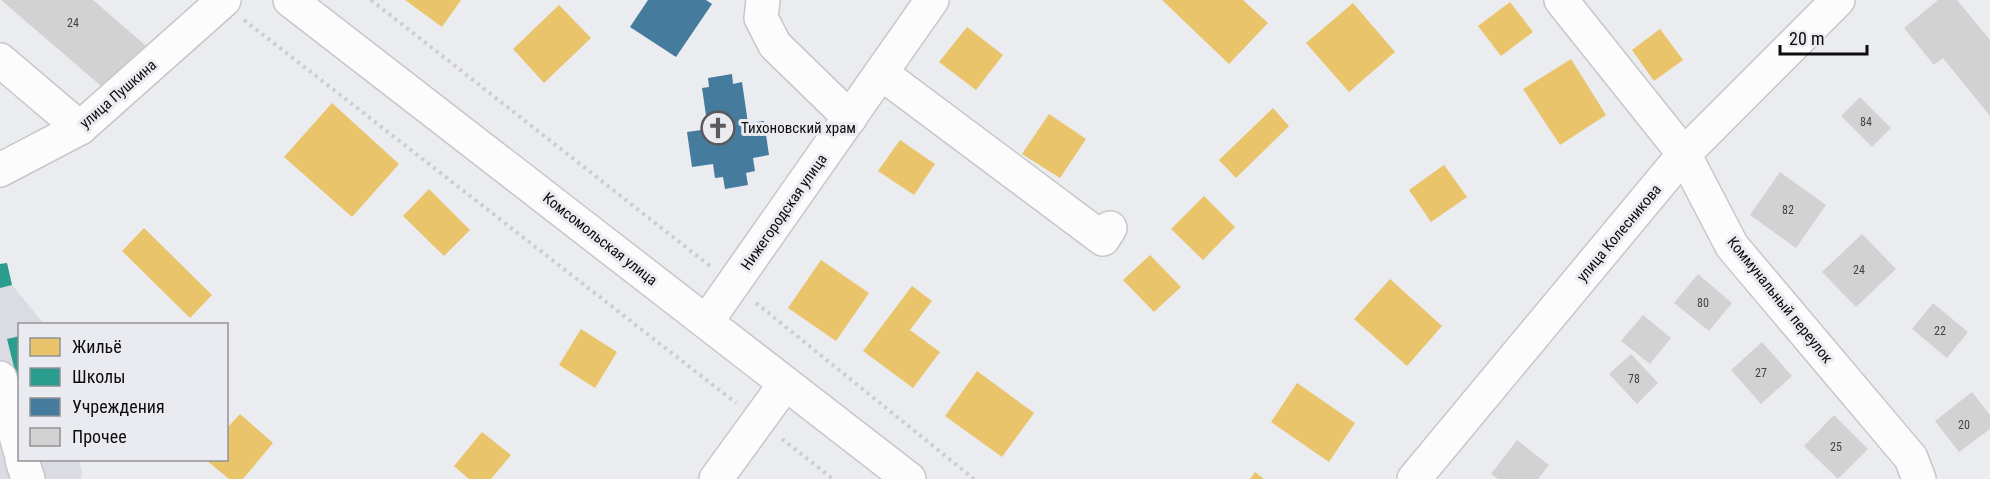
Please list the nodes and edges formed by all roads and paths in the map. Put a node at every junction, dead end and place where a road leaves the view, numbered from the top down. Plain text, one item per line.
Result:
1 (290, 0) edge
2 (371, 0) edge
3 (763, 0) edge
4 (932, 0) edge
5 (1561, 0) edge
6 (1838, 0) edge
7 (223, 1) edge
8 (0, 60) edge
9 (881, 73) junction
10 (850, 117) junction
11 (80, 128) junction
12 (1684, 154) junction
13 (0, 170) edge
14 (1110, 228) dead end
15 (733, 284) junction
16 (707, 321) junction
17 (0, 378) edge
18 (785, 384) junction
19 (758, 421) junction
20 (18, 443) edge
21 (22, 461) edge
22 (27, 479) edge
23 (716, 479) edge
24 (833, 479) edge
25 (909, 479) edge
26 (974, 479) edge
27 (1414, 479) edge
28 (1919, 479) edge

1 - 16 street, Комсомольская улица
2 - 15 path
3 - 10 street
4 - 9 street, Нижегородская улица
5 - 12 street, Коммунальный переулок
6 - 12 street, улица Колесникова
7 - 11 street, улица Пушкина
7 - 19 path
8 - 11 street
9 - 10 street, Нижегородская улица
9 - 14 street
10 - 15 street, Нижегородская улица
11 - 13 street, улица Пушкина
12 - 27 street, улица Колесникова
12 - 28 street, Коммунальный переулок
15 - 16 street, Нижегородская улица
15 - 26 path
16 - 18 street, Комсомольская улица
17 - 20 street
18 - 19 street
18 - 25 street, Комсомольская улица
19 - 23 street
19 - 24 path
21 - 22 street

